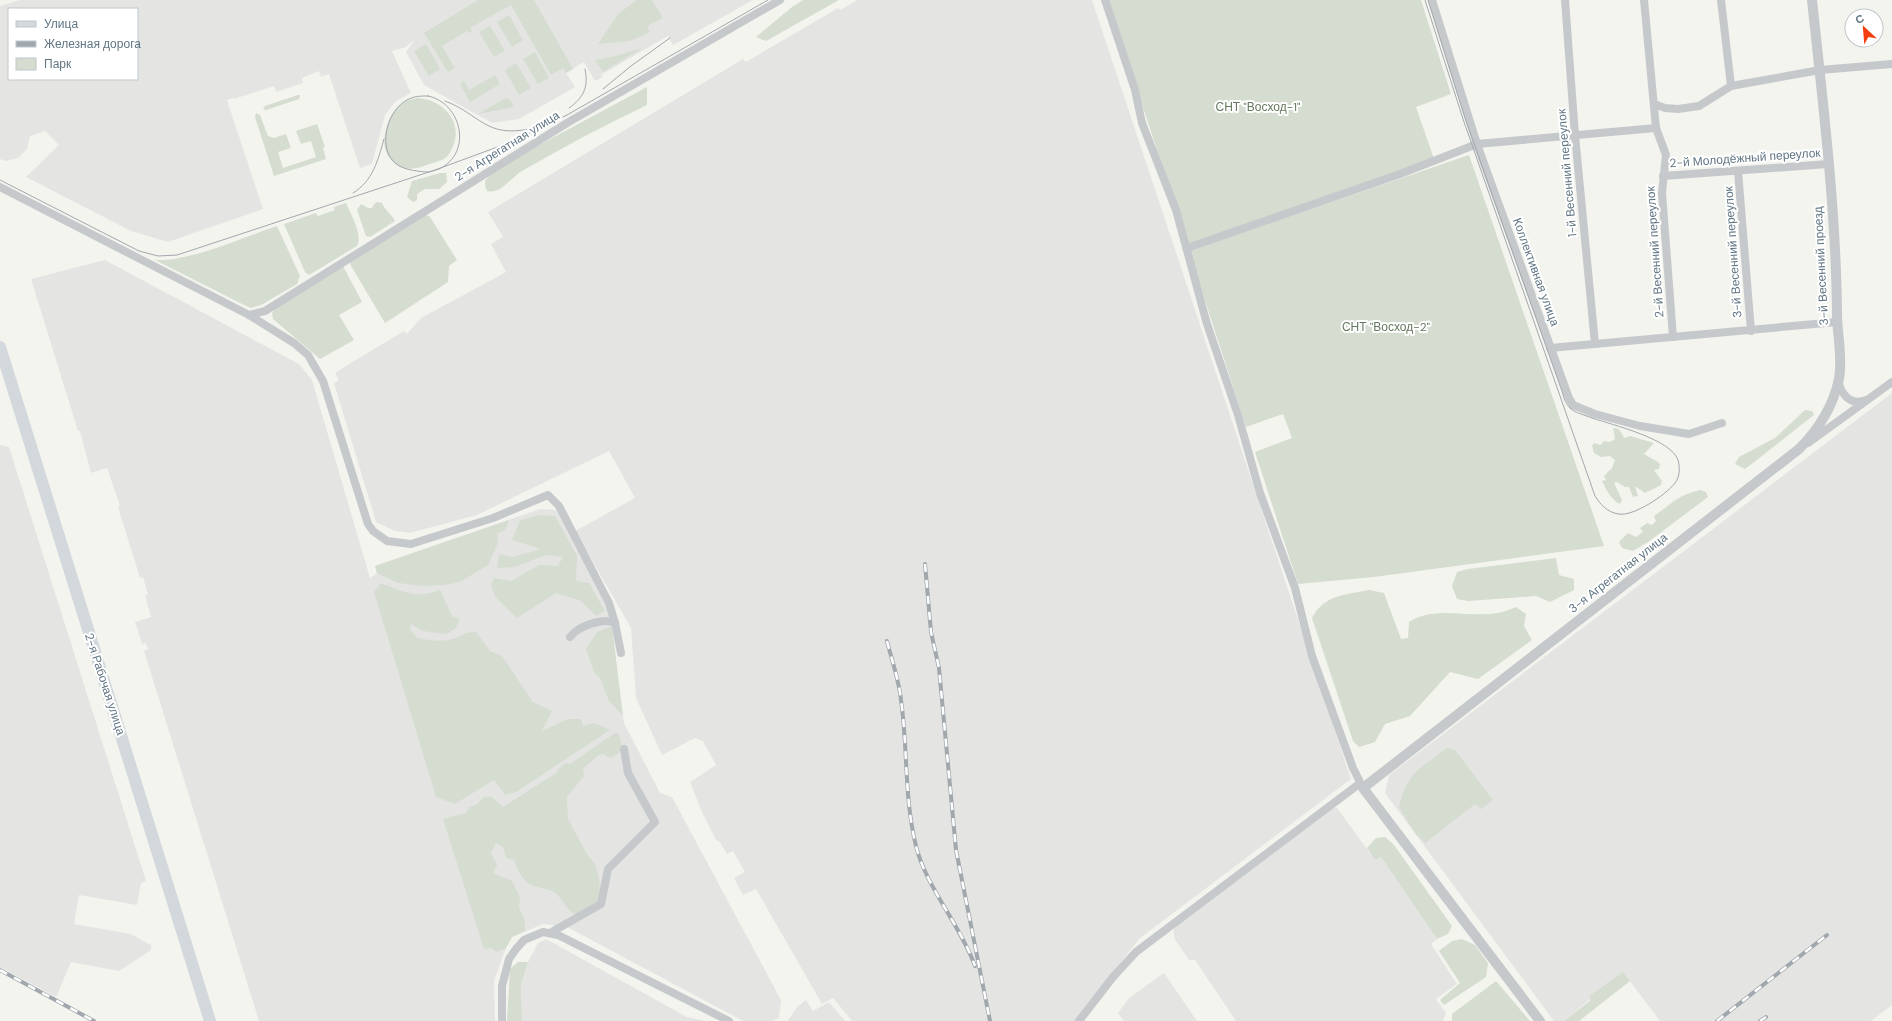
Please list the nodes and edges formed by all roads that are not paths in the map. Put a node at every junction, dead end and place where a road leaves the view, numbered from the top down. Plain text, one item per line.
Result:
1 (780, 0) edge
2 (1105, 0) edge
3 (1432, 0) edge
4 (1565, 0) edge
5 (1644, 0) edge
6 (1721, 0) edge
7 (1812, 0) edge
8 (1892, 64) edge
9 (1820, 70) junction
10 (1731, 86) junction
11 (1654, 104) junction
12 (1656, 128) junction
13 (1575, 135) junction
14 (1477, 144) junction
15 (1828, 164) junction
16 (1738, 171) junction
17 (1663, 176) junction
18 (0, 187) edge
19 (1187, 248) junction
20 (249, 315) junction
21 (1837, 322) junction
22 (1751, 331) junction
23 (1673, 337) junction
24 (1595, 344) junction
25 (0, 347) edge
26 (1550, 348) junction
27 (1838, 381) junction
28 (1892, 382) edge
29 (1870, 399) junction
30 (1722, 423) dead end
31 (1799, 449) junction
32 (615, 623) junction
33 (570, 637) dead end
34 (621, 653) dead end
35 (624, 749) dead end
36 (1361, 786) junction
37 (550, 933) junction
38 (210, 1021) edge
39 (502, 1021) edge
40 (729, 1021) edge
41 (1079, 1021) edge
42 (1540, 1021) edge

1 - 20 street, 2-я Агрегатная улица
2 - 19 street
3 - 14 street, Коллективная улица
4 - 13 street, 1-й Весенний переулок
5 - 11 street, 2-й Весенний переулок
6 - 10 street
7 - 9 street, 3-й Весенний проезд
8 - 9 street
9 - 10 street
9 - 15 street, 3-й Весенний проезд
10 - 11 street
11 - 12 street, 2-й Весенний переулок
12 - 13 street
12 - 17 street, 2-й Весенний переулок
13 - 14 street
13 - 24 street, 1-й Весенний переулок
14 - 19 street
14 - 26 street, Коллективная улица
15 - 16 street, 2-й Молодёжный переулок
15 - 21 street, 3-й Весенний проезд
16 - 17 street, 2-й Молодёжный переулок
16 - 22 street, 3-й Весенний переулок
17 - 23 street, 2-й Весенний переулок
18 - 20 street
19 - 36 street
20 - 32 street
21 - 22 street
21 - 27 street, 3-й Весенний проезд
22 - 23 street
23 - 24 street
24 - 26 street
25 - 38 main road, 2-я Рабочая улица
26 - 30 street, Коллективная улица
27 - 29 street
27 - 31 street, 3-й Весенний проезд
28 - 29 street, 3-я Агрегатная улица
29 - 31 street, 3-я Агрегатная улица
31 - 36 street, 3-я Агрегатная улица
32 - 33 street
32 - 34 street
35 - 37 street
36 - 41 street
36 - 42 street
37 - 39 street
37 - 40 street

